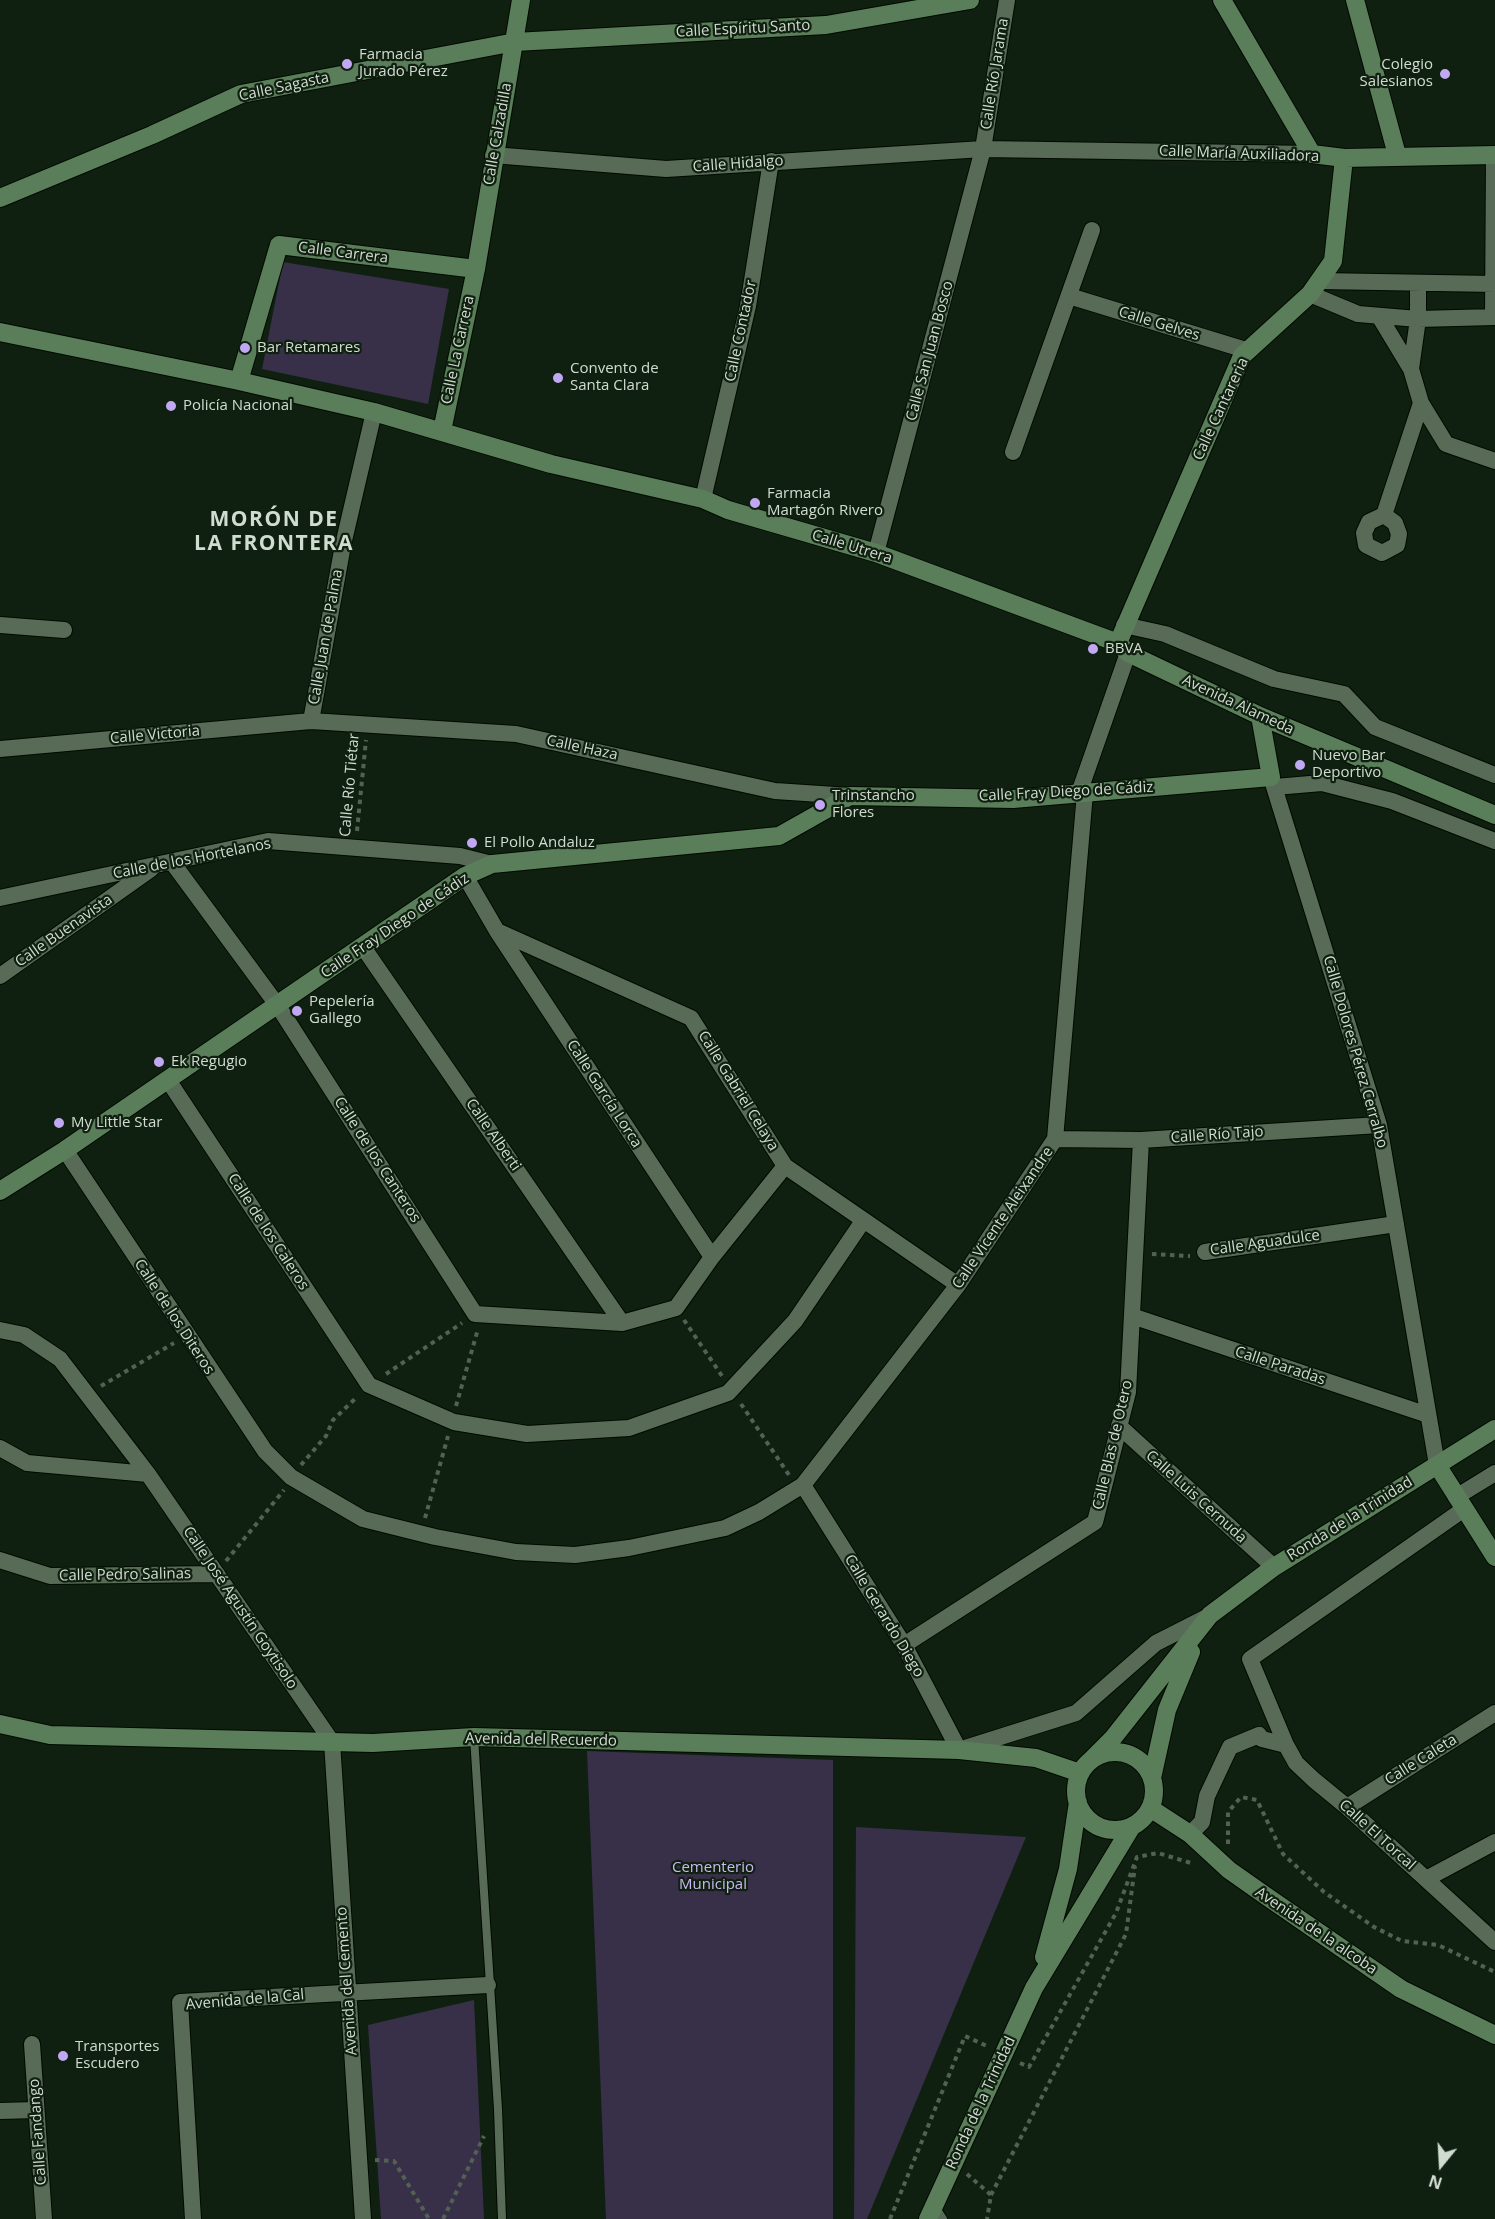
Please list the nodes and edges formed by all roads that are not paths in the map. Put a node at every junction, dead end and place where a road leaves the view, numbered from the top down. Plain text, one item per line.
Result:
1 (521, 0) edge
2 (970, 0) edge
3 (1007, 0) edge
4 (1222, 0) edge
5 (1355, 0) edge
6 (515, 42) junction
7 (983, 149) junction
8 (1312, 154) junction
9 (493, 155) junction
10 (1397, 155) junction
11 (1495, 155) edge
12 (1344, 158) junction
13 (771, 161) junction
14 (0, 198) edge
15 (1092, 230) dead end
16 (476, 269) junction
17 (1418, 284) junction
18 (1494, 284) edge
19 (1315, 287) junction
20 (1069, 296) junction
21 (1379, 316) junction
22 (1494, 317) edge
23 (1418, 319) junction
24 (0, 332) edge
25 (1249, 351) junction
26 (1411, 369) junction
27 (239, 381) junction
28 (1421, 403) junction
29 (374, 412) junction
30 (442, 431) junction
31 (1013, 452) dead end
32 (1495, 461) edge
33 (703, 499) junction
34 (1384, 515) dead end
35 (876, 553) junction
36 (0, 625) edge
37 (1124, 625) junction
38 (64, 630) dead end
39 (1123, 648) junction
40 (1260, 716) junction
41 (311, 721) junction
42 (0, 749) edge
43 (1495, 775) edge
44 (1273, 782) junction
45 (1082, 793) junction
46 (850, 796) junction
47 (1495, 815) edge
48 (1495, 841) edge
49 (165, 864) junction
50 (492, 864) junction
51 (465, 876) junction
52 (0, 898) edge
53 (497, 931) junction
54 (363, 947) junction
55 (0, 976) edge
56 (278, 1006) junction
57 (168, 1080) junction
58 (1379, 1125) junction
59 (1055, 1139) junction
60 (1141, 1140) junction
61 (65, 1150) junction
62 (785, 1166) junction
63 (0, 1191) edge
64 (863, 1221) junction
65 (1396, 1224) junction
66 (1205, 1252) road end
67 (712, 1257) junction
68 (958, 1285) junction
69 (1132, 1316) junction
70 (622, 1323) junction
71 (0, 1330) edge
72 (1428, 1416) junction
73 (1119, 1426) junction
74 (1495, 1429) edge
75 (0, 1448) edge
76 (1437, 1465) junction
77 (1495, 1473) edge
78 (148, 1474) junction
79 (292, 1478) joint
80 (802, 1485) junction
81 (1460, 1503) junction
82 (1495, 1557) edge
83 (0, 1560) edge
84 (1274, 1567) junction
85 (217, 1574) junction
86 (1210, 1615) junction
87 (904, 1646) junction
88 (1495, 1713) edge
89 (0, 1724) edge
90 (474, 1737) junction
91 (332, 1742) junction
92 (1286, 1745) junction
93 (959, 1750) junction
94 (1085, 1767) junction
95 (1152, 1778) junction
96 (1077, 1802) junction
97 (1347, 1807) junction
98 (1150, 1808) junction
99 (1131, 1829) junction
100 (1190, 1834) junction
101 (1495, 1842) edge
102 (1426, 1879) junction
103 (1495, 1942) edge
104 (488, 1984) junction
105 (1034, 1988) junction
106 (348, 1991) junction
107 (1495, 2035) edge
108 (32, 2044) dead end
109 (36, 2110) junction
110 (0, 2111) edge
111 (935, 2214) edge
112 (44, 2219) edge
113 (194, 2219) edge
114 (363, 2219) edge
115 (502, 2219) edge

1 - 6 street, Calle Calzadilla
2 - 6 street, Calle Espíritu Santo
3 - 7 street, Calle Río Jarama
4 - 8 street
5 - 10 street
6 - 9 street, Calle Calzadilla
6 - 14 street, Calle Sagasta
7 - 8 street, Calle María Auxiliadora
7 - 13 street, Calle Hidalgo
7 - 35 street, Calle San Juan Bosco
8 - 12 street, Calle María Auxiliadora
9 - 13 street, Calle Hidalgo
9 - 16 street, Calle Calzadilla
10 - 11 street, Calle María Auxiliadora
10 - 12 street, Calle María Auxiliadora
11 - 18 street
12 - 19 street, Calle Cantareria
13 - 33 street, Calle Contador
15 - 20 street
16 - 27 street, Calle Carrera
16 - 30 street, Calle La Carrera
17 - 18 street
17 - 19 street
17 - 23 street
18 - 22 street
19 - 21 street
19 - 25 street, Calle Cantareria
20 - 25 street, Calle Gelves
20 - 31 street
21 - 23 street
21 - 26 street
22 - 23 street
23 - 26 street
24 - 27 street
25 - 37 street, Calle Cantareria
26 - 28 street
27 - 29 street
28 - 32 street
28 - 34 street
29 - 30 street
29 - 41 street, Calle Juan de Palma
30 - 33 street, Calle Utrera
33 - 35 street, Calle Utrera
35 - 39 street, Calle Utrera
36 - 38 street
37 - 39 street, Calle Cantareria
37 - 43 street
39 - 40 street, Avenida Alameda
39 - 45 street, Calle Vicente Aleixandre
40 - 44 street, Calle Dolores Pérez Cerralbo
40 - 47 street, Avenida Alameda
41 - 42 street, Calle Victoria
41 - 46 street, Calle Haza
44 - 45 street, Calle Fray Diego de Cádiz
44 - 48 street
44 - 58 street, Calle Dolores Pérez Cerralbo
45 - 46 street, Calle Fray Diego de Cádiz
45 - 59 street, Calle Vicente Aleixandre
46 - 50 street, Calle Fray Diego de Cádiz
49 - 50 street, Calle de los Hortelanos
49 - 52 street, Calle de los Hortelanos
49 - 55 street, Calle Buenavista
49 - 56 street, Calle de los Canteros
50 - 51 street, Calle Fray Diego de Cádiz
51 - 53 street, Calle García Lorca
51 - 54 street, Calle Fray Diego de Cádiz
53 - 62 street, Calle Gabriel Celaya
53 - 67 street, Calle García Lorca
54 - 56 street, Calle Fray Diego de Cádiz
54 - 70 street, Calle Alberti
56 - 57 street, Calle Fray Diego de Cádiz
56 - 70 street, Calle de los Canteros
57 - 61 street, Calle Fray Diego de Cádiz
57 - 64 street, Calle de los Caleros
58 - 60 street, Calle Río Tajo
58 - 65 street, Calle Dolores Pérez Cerralbo
59 - 60 street, Calle Río Tajo
59 - 68 street, Calle Vicente Aleixandre
60 - 69 street, Calle Blas de Otero
61 - 63 street, Calle Fray Diego de Cádiz
61 - 79 street, Calle de los Diteros
62 - 64 street, Calle Gabriel Celaya
62 - 67 street
64 - 68 street, Calle Gabriel Celaya
65 - 66 street, Calle Aguadulce
65 - 72 street, Calle Dolores Pérez Cerralbo
67 - 70 street
68 - 80 street, Calle Vicente Aleixandre
69 - 72 street, Calle Paradas
69 - 73 street, Calle Blas de Otero
71 - 78 street, Calle José Agustín Goytisolo
72 - 76 street, Calle Dolores Pérez Cerralbo
73 - 84 street, Calle Luis Cernuda
73 - 87 street, Calle Blas de Otero
74 - 76 street, Ronda de la Trinidad
75 - 78 street
76 - 81 street
76 - 84 street, Ronda de la Trinidad
77 - 81 street
78 - 85 street, Calle José Agustín Goytisolo
79 - 80 street, Calle Vicente Aleixandre
80 - 87 street, Calle Gerardo Diego
81 - 82 street
81 - 92 street, Calle El Torcal
83 - 85 street, Calle Pedro Salinas
84 - 86 street, Ronda de la Trinidad
85 - 91 street, Calle José Agustín Goytisolo
86 - 93 street
86 - 94 street, Ronda de la Trinidad
86 - 95 street, Ronda de la Trinidad
87 - 93 street, Calle Gerardo Diego
88 - 97 street, Calle Caleta
89 - 91 street, Avenida del Recuerdo
90 - 91 street, Avenida del Recuerdo
90 - 93 street, Avenida del Recuerdo
90 - 104 lane
91 - 106 street, Avenida del Cemento
92 - 97 street, Calle El Torcal
92 - 100 street
93 - 94 street, Avenida del Recuerdo
94 - 95 street
94 - 96 street
95 - 98 street
96 - 99 street
96 - 105 street, Ronda de la Trinidad
97 - 102 street, Calle El Torcal
98 - 99 street
98 - 100 street, Avenida de la alcoba
99 - 105 street, Ronda de la Trinidad
100 - 107 street, Avenida de la alcoba
101 - 102 street
102 - 103 street, Calle El Torcal
104 - 106 street, Avenida de la Cal
104 - 115 lane
105 - 111 street, Ronda de la Trinidad
106 - 113 street, Avenida de la Cal
106 - 114 street, Avenida del Cemento
108 - 109 street, Calle Fandango
109 - 110 street
109 - 112 street, Calle Fandango

